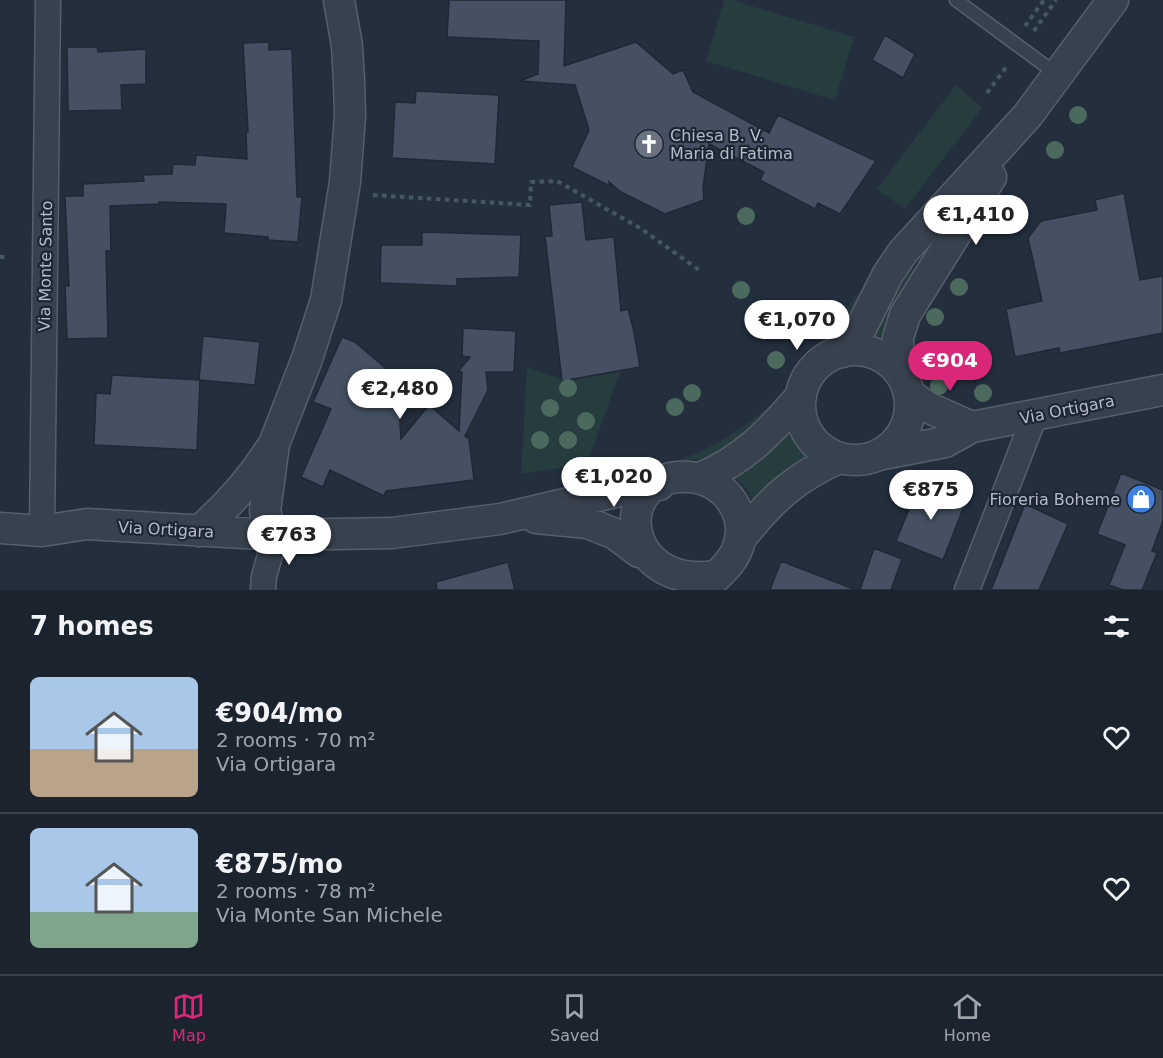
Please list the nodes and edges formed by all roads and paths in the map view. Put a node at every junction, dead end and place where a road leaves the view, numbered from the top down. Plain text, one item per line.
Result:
1 (48, 0) edge
2 (339, 0) edge
3 (956, 0) edge
4 (1044, 0) edge
5 (1056, 0) edge
6 (1113, 0) edge
7 (1033, 32) dead end
8 (1014, 42) junction
9 (1008, 64) dead end
10 (1058, 75) junction
11 (987, 93) dead end
12 (1028, 116) junction
13 (363, 194) dead end
14 (0, 257) edge
15 (7, 257) dead end
16 (699, 270) dead end
17 (842, 352) junction
18 (904, 382) junction
19 (1163, 390) edge
20 (801, 396) junction
21 (1035, 415) junction
22 (972, 427) junction
23 (274, 444) junction
24 (876, 456) junction
25 (839, 458) junction
26 (700, 478) junction
27 (659, 485) junction
28 (512, 516) junction
29 (0, 528) edge
30 (42, 531) junction
31 (199, 531) junction
32 (276, 535) junction
33 (740, 539) junction
34 (647, 570) edge
35 (709, 583) edge
36 (263, 590) edge
37 (968, 590) edge

1 - 30 street, Via Monte Santo
2 - 23 street
3 - 8 lane
4 - 8 path
5 - 7 path
6 - 10 street
8 - 10 lane
9 - 11 path
10 - 12 street
12 - 17 street
12 - 18 street
13 - 16 path
14 - 15 path
17 - 18 street
17 - 20 street
18 - 22 street
18 - 24 street
19 - 21 street, Via Ortigara
20 - 25 street
20 - 26 street
21 - 22 street, Via Ortigara
21 - 37 street
22 - 24 street, Via Ortigara
23 - 31 street
23 - 32 street
24 - 25 street
25 - 33 street
26 - 27 street
26 - 33 street
27 - 28 street, Via Ortigara
27 - 34 street
28 - 32 street, Via Ortigara
28 - 34 street, Via Ortigara
29 - 30 street, Via Ortigara
30 - 31 street, Via Ortigara
31 - 32 street, Via Ortigara
32 - 36 street
33 - 35 street
34 - 35 street

